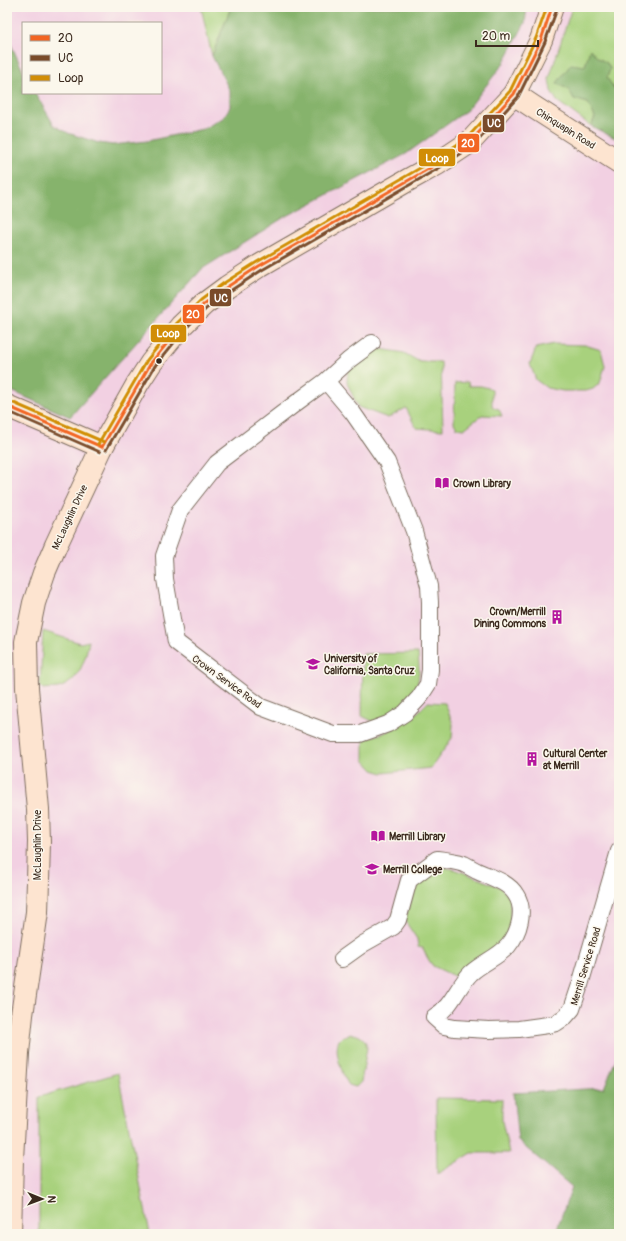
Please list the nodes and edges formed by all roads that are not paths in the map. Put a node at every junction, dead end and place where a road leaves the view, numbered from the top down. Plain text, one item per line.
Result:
1 (552, 7) edge
2 (514, 94) junction
3 (619, 162) edge
4 (372, 343) dead end
5 (326, 381) junction
6 (7, 406) edge
7 (102, 447) junction
8 (619, 851) edge
9 (342, 959) dead end
10 (10, 1234) edge

1 - 2 street, McLaughlin Drive
2 - 3 street, Chinquapin Road
2 - 7 street, McLaughlin Drive
4 - 5 street, Crown Service Road
5 - 5 street, Crown Service Road
6 - 7 street
7 - 10 street, McLaughlin Drive
8 - 9 street, Merrill Service Road

